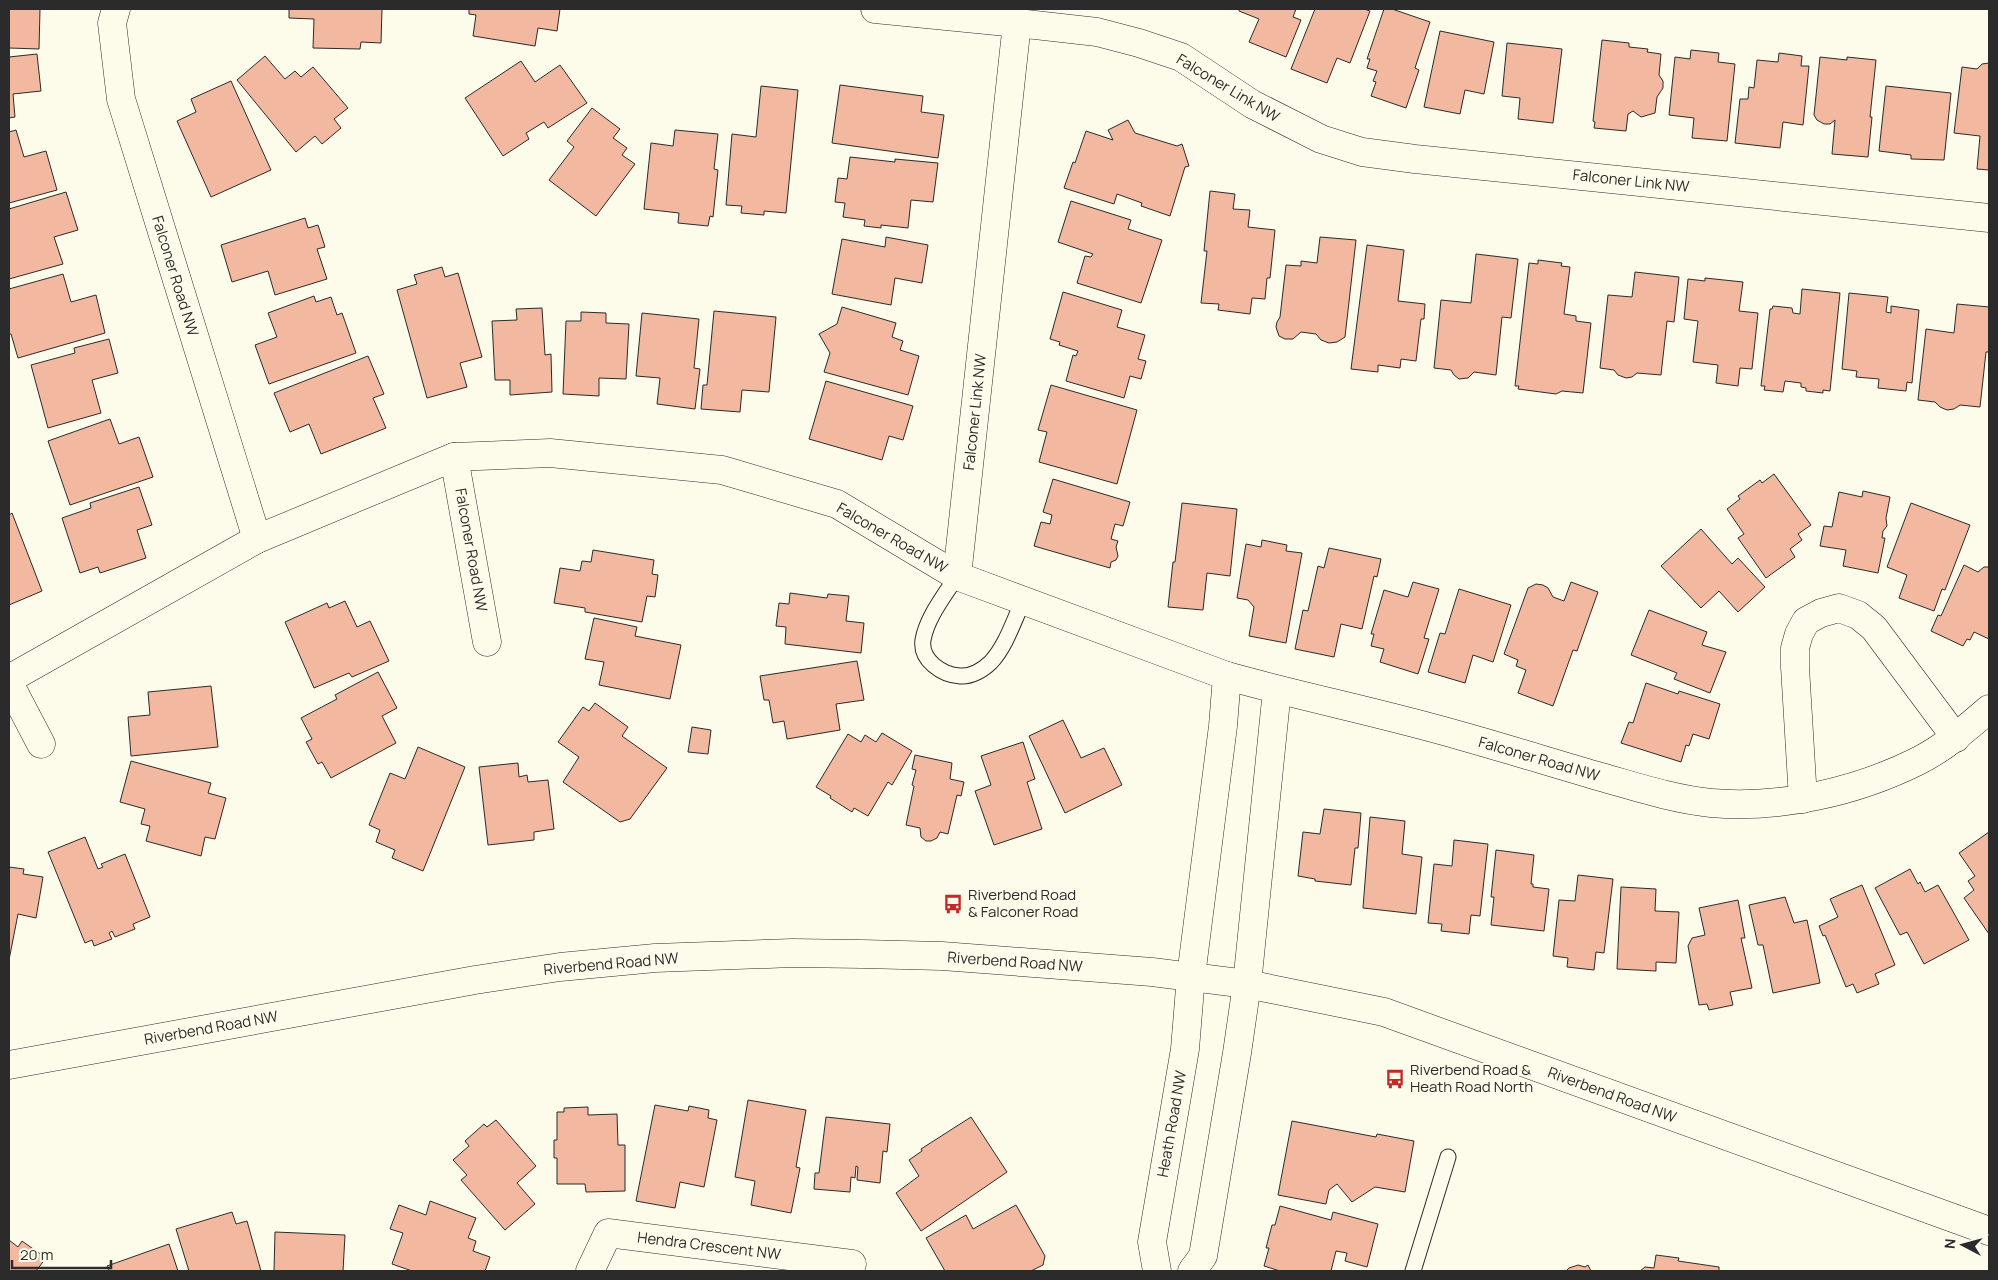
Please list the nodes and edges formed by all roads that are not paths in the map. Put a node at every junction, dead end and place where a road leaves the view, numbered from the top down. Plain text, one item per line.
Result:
1 (116, 9) edge
2 (875, 9) edge
3 (1017, 23) junction
4 (1989, 218) edge
5 (454, 457) junction
6 (257, 539) junction
7 (957, 576) junction
8 (1023, 600) junction
9 (488, 642) dead end
10 (1227, 676) junction
11 (9, 681) edge
12 (1277, 690) junction
13 (1989, 709) edge
14 (1956, 738) junction
15 (41, 744) dead end
16 (1803, 798) junction
17 (1191, 976) junction
18 (1246, 984) junction
19 (9, 1065) edge
20 (1448, 1157) dead end
21 (1989, 1231) edge
22 (852, 1264) dead end
23 (590, 1271) edge
24 (1157, 1271) edge
25 (1192, 1271) edge
26 (1413, 1271) edge

1 - 6 street, Falconer Road NW
2 - 3 street
3 - 4 street, Falconer Link NW
3 - 7 street, Falconer Link NW
5 - 6 street, Falconer Road NW
5 - 7 street, Falconer Road NW
5 - 9 street, Falconer Road NW
6 - 11 street, Falconer Road NW
7 - 8 street, Falconer Road NW
7 - 8 lane
8 - 10 street, Falconer Road NW
10 - 12 street, Falconer Road NW
10 - 17 street
11 - 15 street, Falconer Road NW
12 - 16 street, Falconer Road NW
12 - 18 street
13 - 14 street, Falconer Road NW
14 - 16 street, Falconer Road NW
14 - 16 street
17 - 18 street, Riverbend Road NW
17 - 19 street, Riverbend Road NW
17 - 24 street, Heath Road NW
18 - 21 street, Riverbend Road NW
18 - 25 street
20 - 26 lane
22 - 23 street, Hendra Crescent NW

